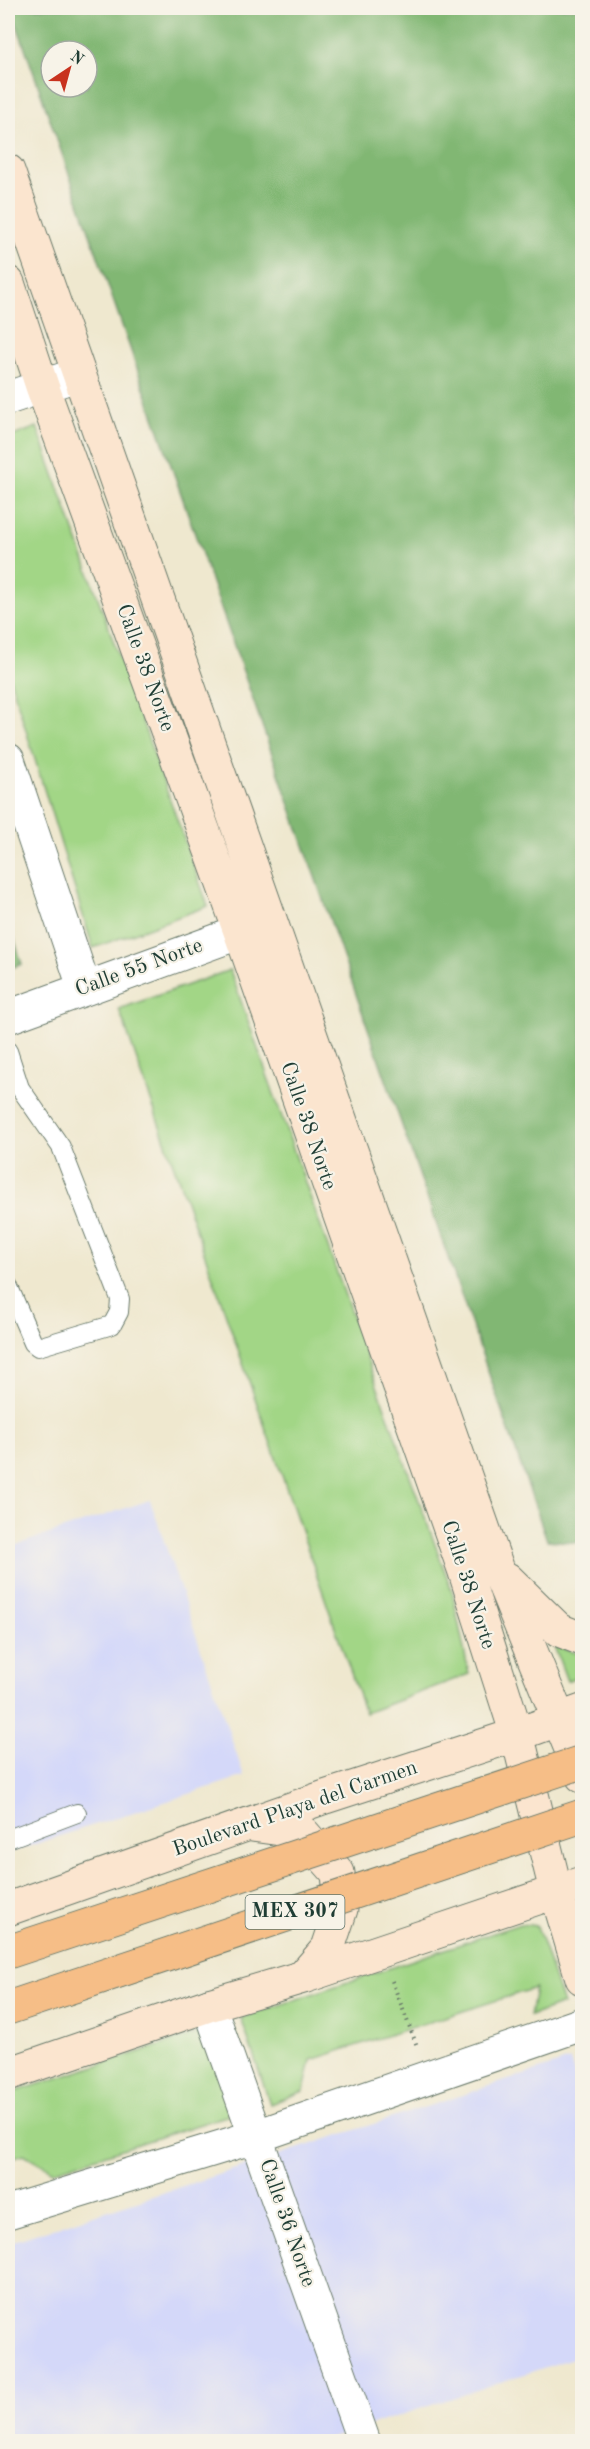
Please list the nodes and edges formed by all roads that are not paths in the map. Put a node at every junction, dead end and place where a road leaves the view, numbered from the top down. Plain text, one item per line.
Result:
1 (8, 171) edge
2 (8, 283) edge
3 (79, 374) junction
4 (42, 386) junction
5 (8, 398) edge
6 (8, 760) edge
7 (271, 921) junction
8 (240, 931) junction
9 (84, 987) junction
10 (8, 1017) edge
11 (8, 1051) edge
12 (8, 1285) edge
13 (498, 1570) junction
14 (582, 1639) edge
15 (571, 1715) edge
16 (516, 1735) junction
17 (582, 1762) edge
18 (582, 1776) edge
19 (77, 1813) dead end
20 (582, 1816) edge
21 (247, 1824) junction
22 (8, 1839) edge
23 (569, 1887) edge
24 (8, 1909) edge
25 (8, 1952) edge
26 (303, 1977) junction
27 (582, 1978) edge
28 (209, 2005) junction
29 (8, 2008) edge
30 (582, 2024) edge
31 (8, 2074) edge
32 (256, 2136) junction
33 (8, 2212) edge
34 (364, 2442) edge

1 - 3 main road, Calle 38 Norte
2 - 4 main road, Calle 38 Norte
3 - 4 street
3 - 7 main road, Calle 38 Norte
4 - 5 street
4 - 8 main road, Calle 38 Norte
6 - 9 street
7 - 8 street, Calle 55 Norte
7 - 13 main road, Calle 38 Norte
8 - 9 street, Calle 55 Norte
8 - 16 main road, Calle 38 Norte
9 - 10 street, Calle 55 Norte
11 - 12 lane
13 - 14 main road
13 - 15 main road, Calle 38 Norte
15 - 16 main road, Boulevard Playa del Carmen
15 - 18 main road, Calle 38 Norte
16 - 21 main road, Boulevard Playa del Carmen
16 - 23 main road, Calle 38 Norte
17 - 25 highway, MEX 307, bridge
19 - 22 lane
20 - 29 highway, MEX 307, bridge
21 - 24 main road, Boulevard Playa del Carmen
21 - 26 main road
23 - 26 main road
23 - 27 main road, Calle 38 Norte
26 - 28 main road
28 - 31 main road
28 - 32 street, Calle 36 Norte
30 - 32 street
32 - 33 street
32 - 34 street, Calle 36 Norte

